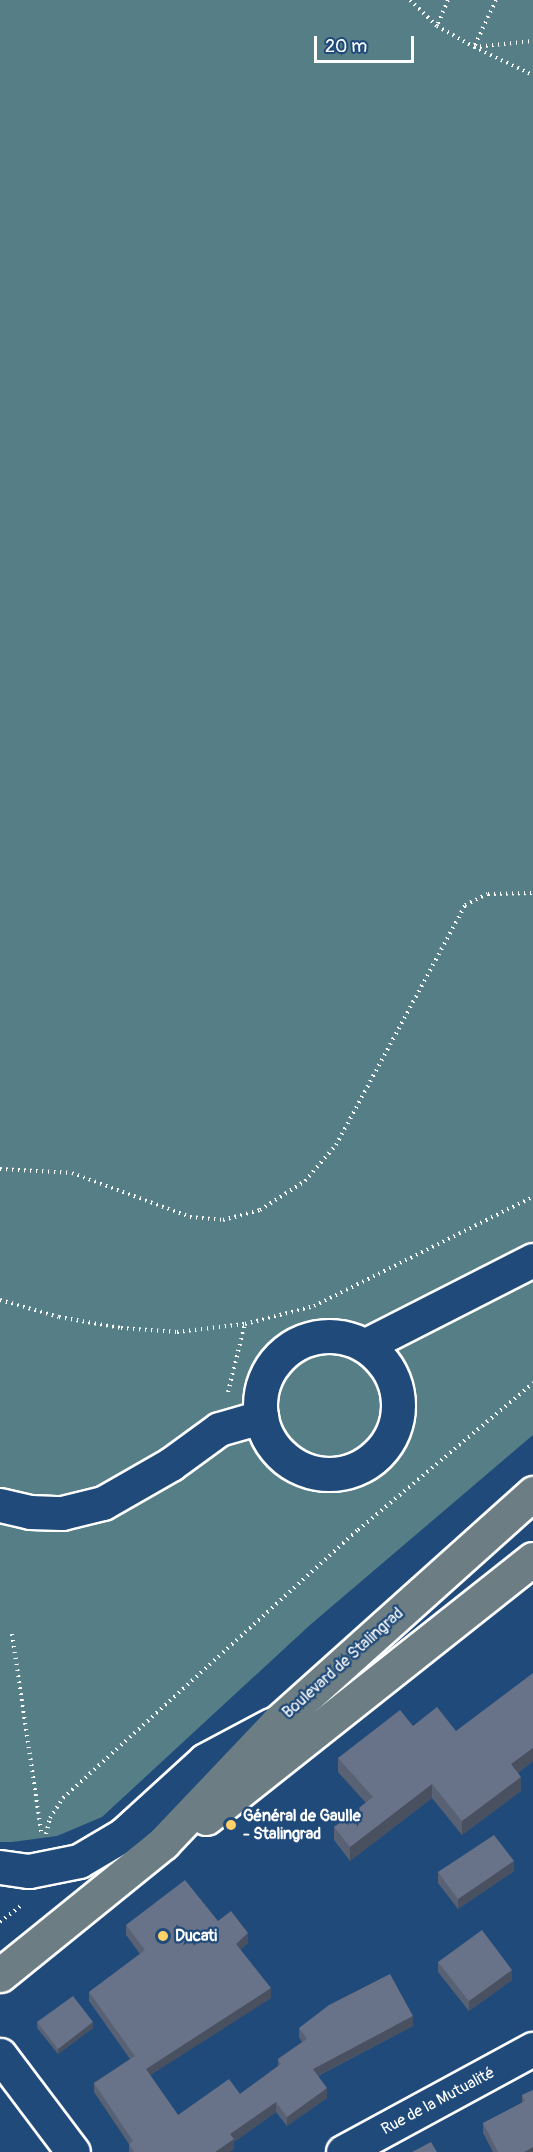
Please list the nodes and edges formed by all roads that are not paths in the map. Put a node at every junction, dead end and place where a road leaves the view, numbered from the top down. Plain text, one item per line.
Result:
1 (533, 1260) edge
2 (366, 1345) junction
3 (261, 1417) junction
4 (533, 1493) edge
5 (0, 1505) edge
6 (533, 1559) edge
7 (278, 1722) junction
8 (163, 1843) junction
9 (0, 1867) edge
10 (4, 1964) edge
11 (533, 2049) edge
12 (0, 2055) edge
13 (73, 2152) edge
14 (343, 2152) edge

1 - 2 street
2 - 3 street
2 - 3 street
3 - 5 street
4 - 7 main road, Boulevard de Stalingrad
6 - 8 main road, Boulevard de Stalingrad
7 - 8 main road, Boulevard de Stalingrad
7 - 9 street
8 - 10 main road, Boulevard de Stalingrad
11 - 14 street, Rue de la Mutualité
12 - 13 street

